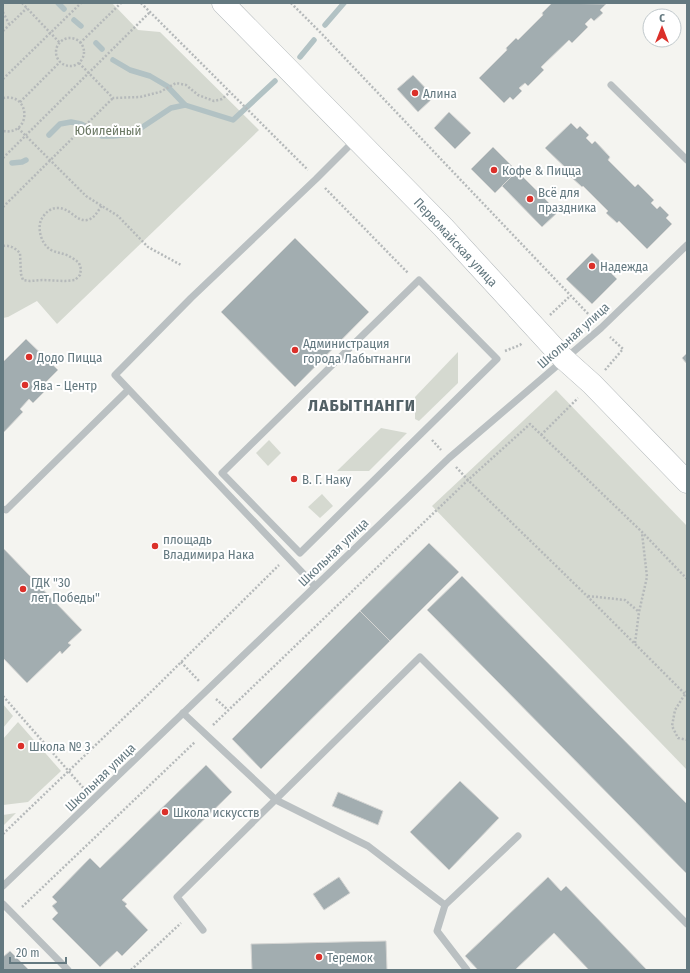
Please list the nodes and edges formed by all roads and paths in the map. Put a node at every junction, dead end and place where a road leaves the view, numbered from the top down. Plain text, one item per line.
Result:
1 (22, 3) edge
2 (81, 3) edge
3 (121, 3) edge
4 (141, 3) edge
5 (223, 3) edge
6 (291, 3) edge
7 (27, 8) junction
8 (3, 12) edge
9 (150, 12) junction
10 (9, 25) junction
11 (3, 31) edge
12 (50, 33) junction
13 (60, 42) junction
14 (80, 42) junction
15 (60, 62) junction
16 (79, 63) junction
17 (89, 73) junction
18 (3, 79) edge
19 (611, 85) dead end
20 (230, 92) junction
21 (3, 98) edge
22 (113, 98) junction
23 (20, 102) junction
24 (258, 121) dead end
25 (18, 128) junction
26 (3, 131) edge
27 (26, 135) junction
28 (357, 139) junction
29 (3, 158) edge
30 (50, 160) junction
31 (687, 160) edge
32 (102, 205) junction
33 (3, 207) edge
34 (367, 230) dead end
35 (687, 245) edge
36 (3, 246) edge
37 (182, 265) dead end
38 (417, 282) junction
39 (570, 296) junction
40 (601, 328) junction
41 (536, 329) junction
42 (494, 355) junction
43 (564, 359) junction
44 (128, 390) junction
45 (468, 480) junction
46 (687, 482) edge
47 (3, 509) edge
48 (642, 532) junction
49 (687, 579) edge
50 (315, 586) junction
51 (587, 596) junction
52 (639, 612) junction
53 (635, 643) junction
54 (686, 694) edge
55 (3, 696) edge
56 (183, 713) junction
57 (204, 733) junction
58 (687, 740) edge
59 (83, 757) dead end
60 (68, 771) junction
61 (94, 800) junction
62 (276, 800) junction
63 (3, 834) edge
64 (518, 836) dead end
65 (3, 886) edge
66 (3, 904) edge
67 (445, 905) junction
68 (190, 914) junction
69 (14, 915) junction
70 (687, 922) edge
71 (203, 930) dead end
72 (68, 970) edge
73 (132, 970) edge
74 (467, 970) edge

1 - 7 path
2 - 12 path
3 - 14 path
4 - 9 path
5 - 28 main road, Первомайская улица
6 - 39 path
7 - 10 path
7 - 12 path
8 - 10 path
9 - 17 path
9 - 20 path
10 - 11 path
12 - 13 path
12 - 18 path
13 - 14 path
13 - 15 path
14 - 16 path
15 - 16 path
15 - 23 path
16 - 17 path
17 - 22 path
17 - 27 path
19 - 31 street
20 - 22 path
20 - 24 path
21 - 23 path
22 - 30 path
23 - 25 path
25 - 26 path
25 - 27 path
27 - 29 path
27 - 30 path
28 - 41 main road, Первомайская улица
28 - 44 street
30 - 32 path
30 - 33 path
32 - 36 path
32 - 37 path
34 - 38 path
35 - 40 street, Школьная улица
38 - 42 street
38 - 42 street
39 - 40 path
39 - 41 path
40 - 43 street, Школьная улица
41 - 42 path
41 - 43 main road, Первомайская улица
43 - 46 main road, Первомайская улица
43 - 50 street, Школьная улица
44 - 47 street
44 - 50 street
45 - 48 path
45 - 51 path
45 - 57 path
48 - 49 path
48 - 52 path
50 - 56 street, Школьная улица
51 - 52 path
51 - 53 path
52 - 53 path
53 - 54 path
54 - 58 path
55 - 60 path
56 - 57 street
56 - 61 street, Школьная улица
57 - 62 street
57 - 69 path
59 - 60 path
60 - 61 path
60 - 63 path
61 - 65 street, Школьная улица
62 - 67 street
62 - 68 street
62 - 70 street
64 - 67 street
66 - 69 street
67 - 74 street
68 - 71 street
68 - 73 path
69 - 72 street

